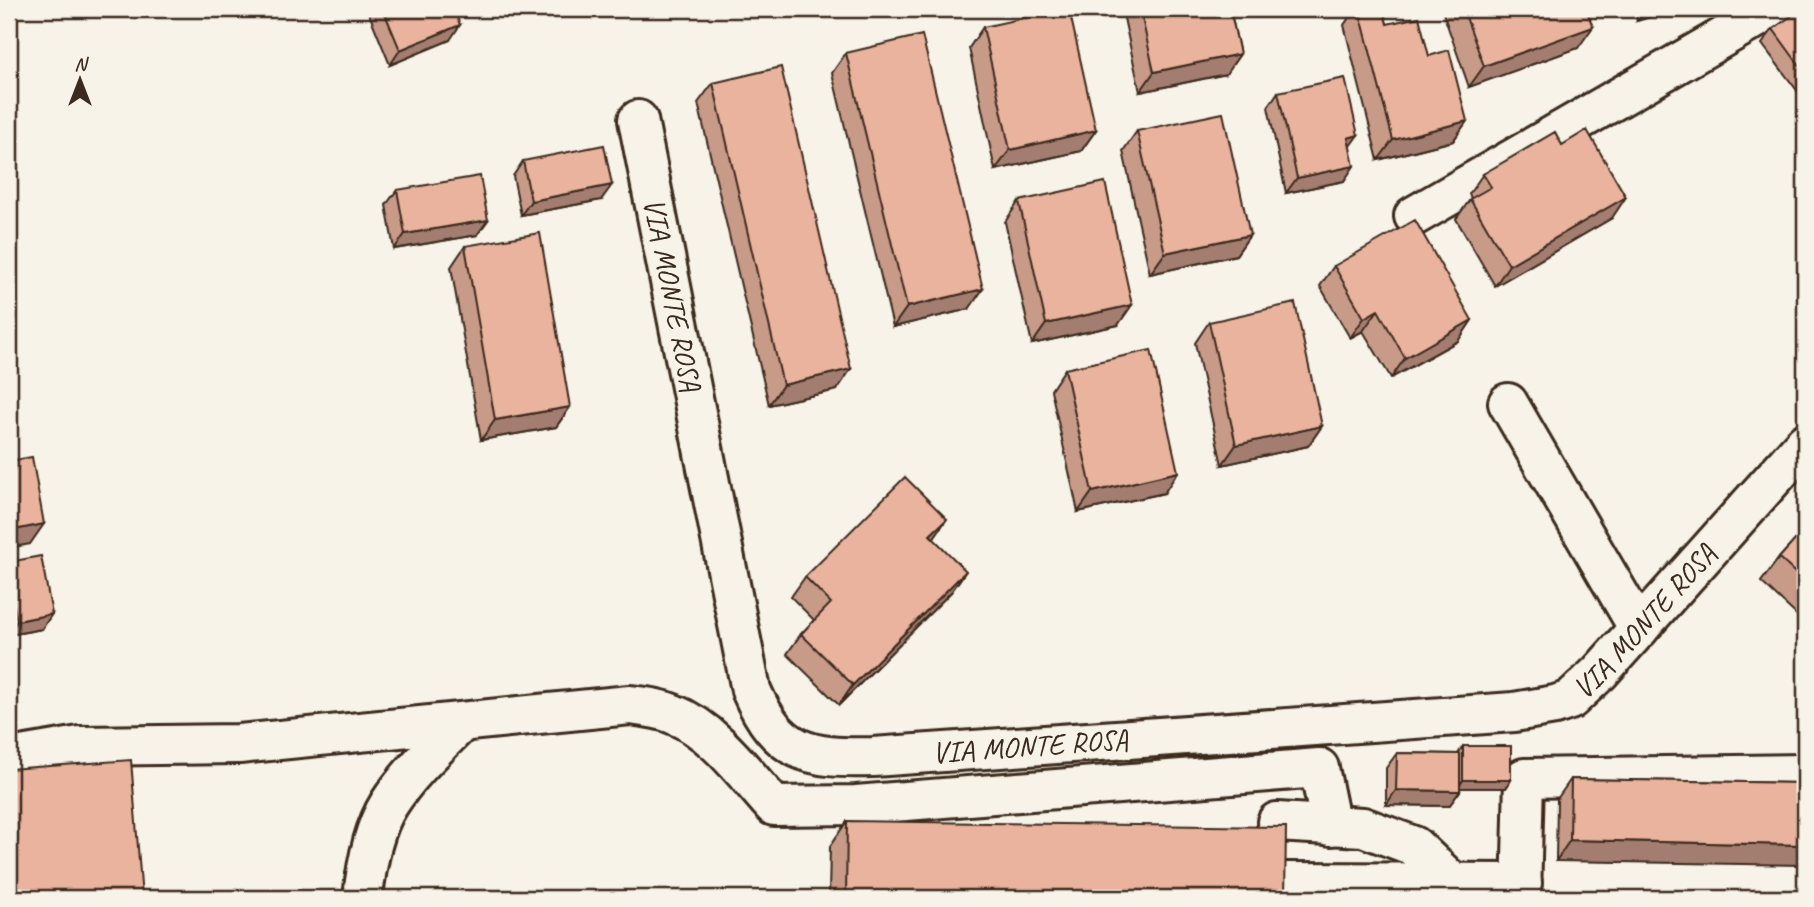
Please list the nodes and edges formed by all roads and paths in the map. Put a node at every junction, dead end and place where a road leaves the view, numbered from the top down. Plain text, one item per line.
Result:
1 (1755, 13) edge
2 (638, 120) dead end
3 (1414, 216) dead end
4 (1508, 403) dead end
5 (1805, 443) edge
6 (1639, 629) junction
7 (461, 723) junction
8 (9, 758) edge
9 (1805, 774) edge
10 (1277, 822) dead end
11 (1331, 826) junction
12 (1283, 882) edge
13 (1453, 883) junction
14 (1522, 891) edge
15 (363, 898) edge

1 - 3 street
2 - 6 street, VIA MONTE ROSA
4 - 6 street
5 - 6 street, VIA MONTE ROSA
7 - 8 street
7 - 11 street
7 - 15 street
9 - 14 street
10 - 11 street
11 - 13 street
12 - 13 street
13 - 14 street

